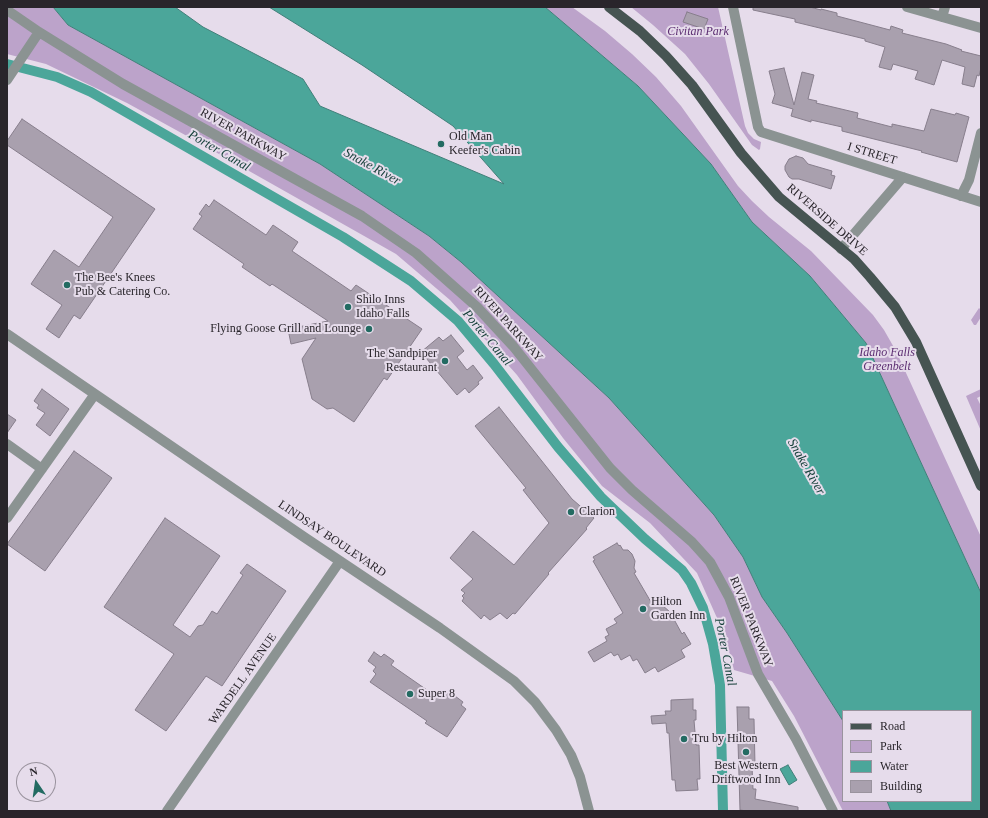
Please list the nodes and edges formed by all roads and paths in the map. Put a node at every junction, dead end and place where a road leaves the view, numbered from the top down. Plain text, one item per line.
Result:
1 (609, 7) edge
2 (732, 7) edge
3 (907, 7) edge
4 (7, 10) edge
5 (944, 12) edge
6 (981, 28) edge
7 (39, 32) junction
8 (8, 79) edge
9 (981, 133) edge
10 (903, 177) junction
11 (962, 196) junction
12 (981, 202) edge
13 (841, 249) junction
14 (7, 334) edge
15 (95, 394) junction
16 (7, 444) edge
17 (42, 469) junction
18 (981, 486) edge
19 (7, 518) edge
20 (340, 561) junction
21 (167, 811) edge
22 (590, 811) edge
23 (833, 811) edge

1 - 13 main road, RIVERSIDE DRIVE
2 - 10 street, I STREET
3 - 5 street
4 - 7 street, RIVER PARKWAY
5 - 6 street
7 - 8 street
7 - 23 street, RIVER PARKWAY
9 - 11 street
10 - 11 street, I STREET
10 - 13 street
11 - 12 street, I STREET
13 - 18 main road, RIVERSIDE DRIVE
14 - 15 street, LINDSAY BOULEVARD
15 - 17 street
15 - 20 street, LINDSAY BOULEVARD
16 - 17 street
17 - 19 street
20 - 21 street, WARDELL AVENUE
20 - 22 street, LINDSAY BOULEVARD

